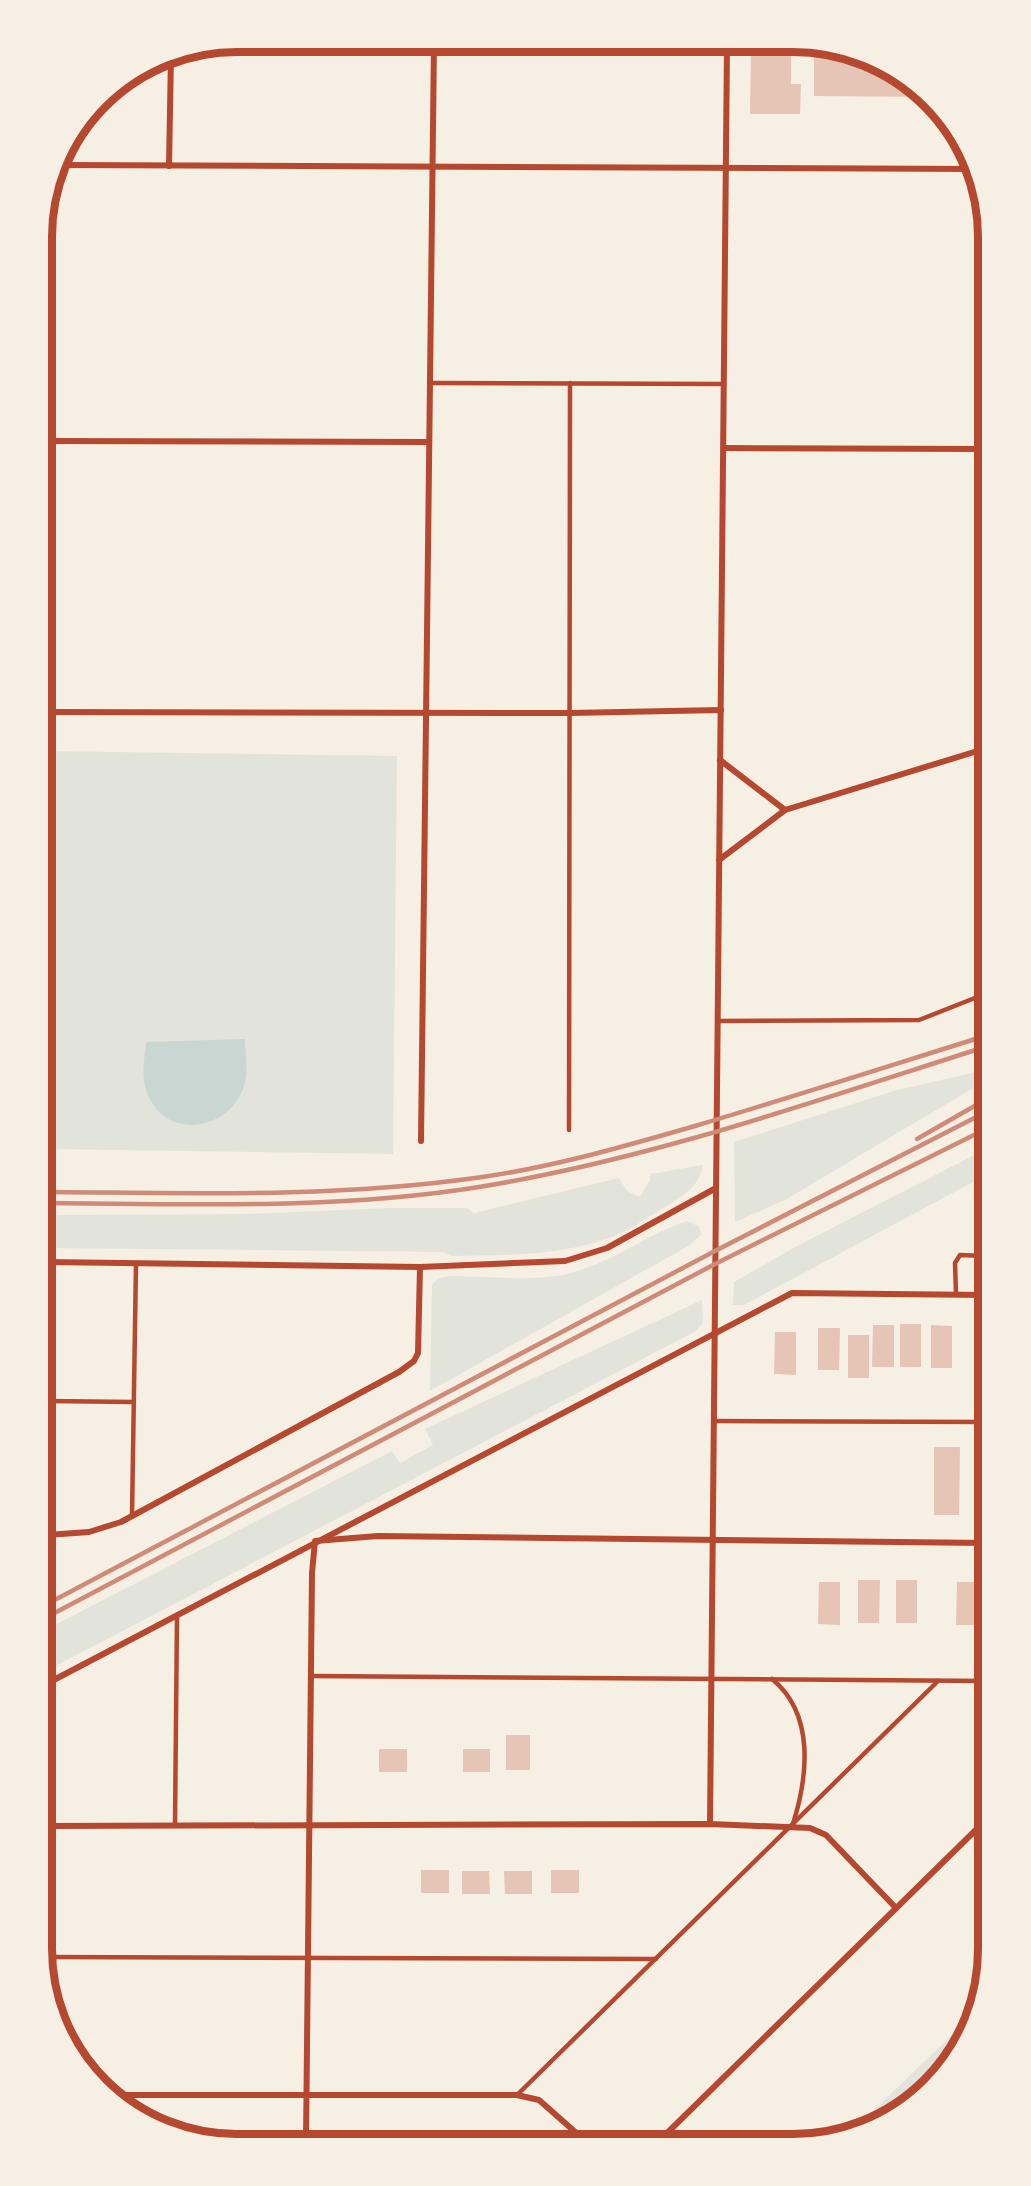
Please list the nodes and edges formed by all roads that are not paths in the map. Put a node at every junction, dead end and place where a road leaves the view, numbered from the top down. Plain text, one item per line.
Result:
1 (434, 53) edge
2 (728, 53) edge
3 (171, 66) edge
4 (68, 165) edge
5 (169, 166) junction
6 (433, 166) junction
7 (726, 168) junction
8 (965, 169) edge
9 (430, 383) junction
10 (570, 383) junction
11 (724, 384) junction
12 (53, 441) edge
13 (429, 442) junction
14 (723, 448) junction
15 (978, 449) edge
16 (721, 710) junction
17 (53, 712) edge
18 (427, 712) junction
19 (570, 713) junction
20 (978, 751) edge
21 (720, 760) junction
22 (786, 810) junction
23 (719, 860) junction
24 (978, 997) edge
25 (718, 1021) junction
26 (569, 1130) dead end
27 (421, 1141) dead end
28 (716, 1188) junction
29 (978, 1256) edge
30 (53, 1262) edge
31 (136, 1263) junction
32 (420, 1267) junction
33 (956, 1294) junction
34 (978, 1295) edge
35 (714, 1335) junction
36 (53, 1401) edge
37 (134, 1402) junction
38 (714, 1421) junction
39 (978, 1422) edge
40 (132, 1516) junction
41 (53, 1535) edge
42 (712, 1539) junction
43 (315, 1541) junction
44 (978, 1542) edge
45 (177, 1615) junction
46 (311, 1676) junction
47 (711, 1679) junction
48 (772, 1679) junction
49 (53, 1680) edge
50 (938, 1681) junction
51 (978, 1681) edge
52 (710, 1824) junction
53 (176, 1825) junction
54 (309, 1825) junction
55 (53, 1826) edge
56 (792, 1826) junction
57 (978, 1828) edge
58 (896, 1908) junction
59 (53, 1957) edge
60 (308, 1958) junction
61 (656, 1959) junction
62 (125, 2095) edge
63 (306, 2095) junction
64 (517, 2095) junction
65 (306, 2134) edge
66 (576, 2134) edge
67 (666, 2134) edge

1 - 6 street
2 - 7 street
3 - 5 street
4 - 5 street
5 - 6 street
6 - 7 street
6 - 9 street
7 - 8 street
7 - 11 street
9 - 10 lane
9 - 13 street
10 - 11 lane
10 - 19 lane
11 - 14 street
12 - 13 street
13 - 18 street
14 - 15 street
14 - 16 street
16 - 19 street
16 - 21 street
17 - 18 street
18 - 19 street
18 - 27 street
19 - 26 lane
20 - 22 street
21 - 22 street
21 - 23 street
22 - 23 street
23 - 25 street
24 - 25 lane
25 - 28 street
28 - 32 street
28 - 35 street
29 - 33 lane
30 - 31 street
31 - 32 street
31 - 37 lane
32 - 40 street
33 - 34 street
33 - 35 street
35 - 38 street
35 - 43 street
36 - 37 lane
37 - 40 lane
38 - 39 lane
38 - 42 street
40 - 41 street
42 - 43 street
42 - 44 street
42 - 47 street
43 - 45 street
43 - 46 street
45 - 49 street
45 - 53 lane
46 - 47 lane
46 - 54 street
47 - 48 lane
47 - 52 street
48 - 50 lane
48 - 56 lane
50 - 51 lane
50 - 56 lane
52 - 54 street
52 - 56 street
53 - 54 street
53 - 55 street
54 - 60 street
56 - 58 street
56 - 61 lane
57 - 58 street
58 - 67 street
59 - 60 lane
60 - 61 lane
60 - 63 street
61 - 64 lane
62 - 63 street
63 - 64 street
63 - 65 street
64 - 66 street

